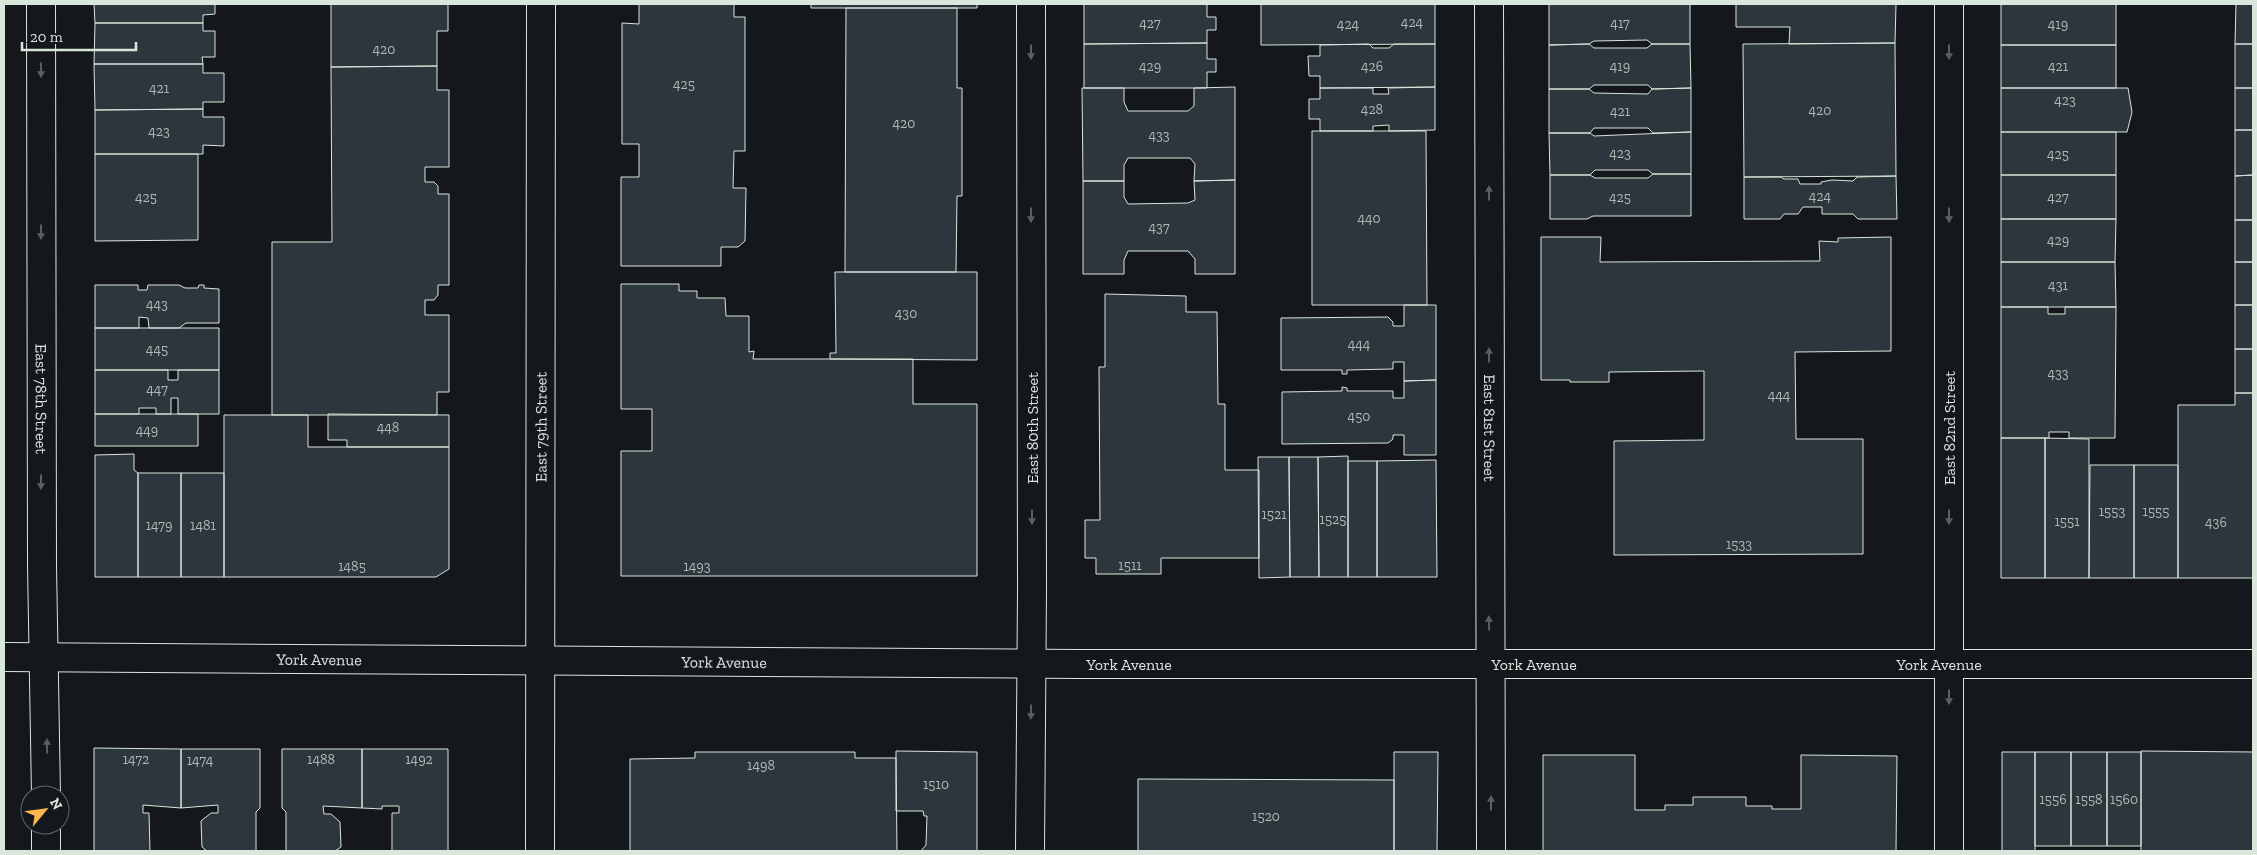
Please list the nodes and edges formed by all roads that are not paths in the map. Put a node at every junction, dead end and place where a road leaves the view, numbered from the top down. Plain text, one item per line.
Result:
1 (41, 4) edge
2 (541, 4) edge
3 (1031, 4) edge
4 (1489, 4) edge
5 (1949, 4) edge
6 (4, 657) edge
7 (44, 657) junction
8 (539, 660) junction
9 (1031, 664) junction
10 (1490, 664) junction
11 (1949, 664) junction
12 (2253, 664) edge
13 (46, 785) edge
14 (46, 835) edge
15 (46, 851) edge
16 (540, 851) edge
17 (1030, 851) edge
18 (1491, 851) edge
19 (1949, 851) edge

1 -> 7 street, East 78th Street
2 - 8 street, East 79th Street
3 -> 9 street, East 80th Street
10 -> 4 street, East 81st Street
5 -> 11 street, East 82nd Street
6 - 7 street, York Avenue
7 - 8 street, York Avenue
13 -> 7 street, East 78th Street
8 - 9 street, York Avenue
8 - 16 street, East 79th Street
9 - 10 street, York Avenue
9 -> 17 street, East 80th Street
10 - 11 street, York Avenue
18 -> 10 street, East 81st Street
11 - 12 street, York Avenue
11 -> 19 street, East 82nd Street
14 - 15 street

